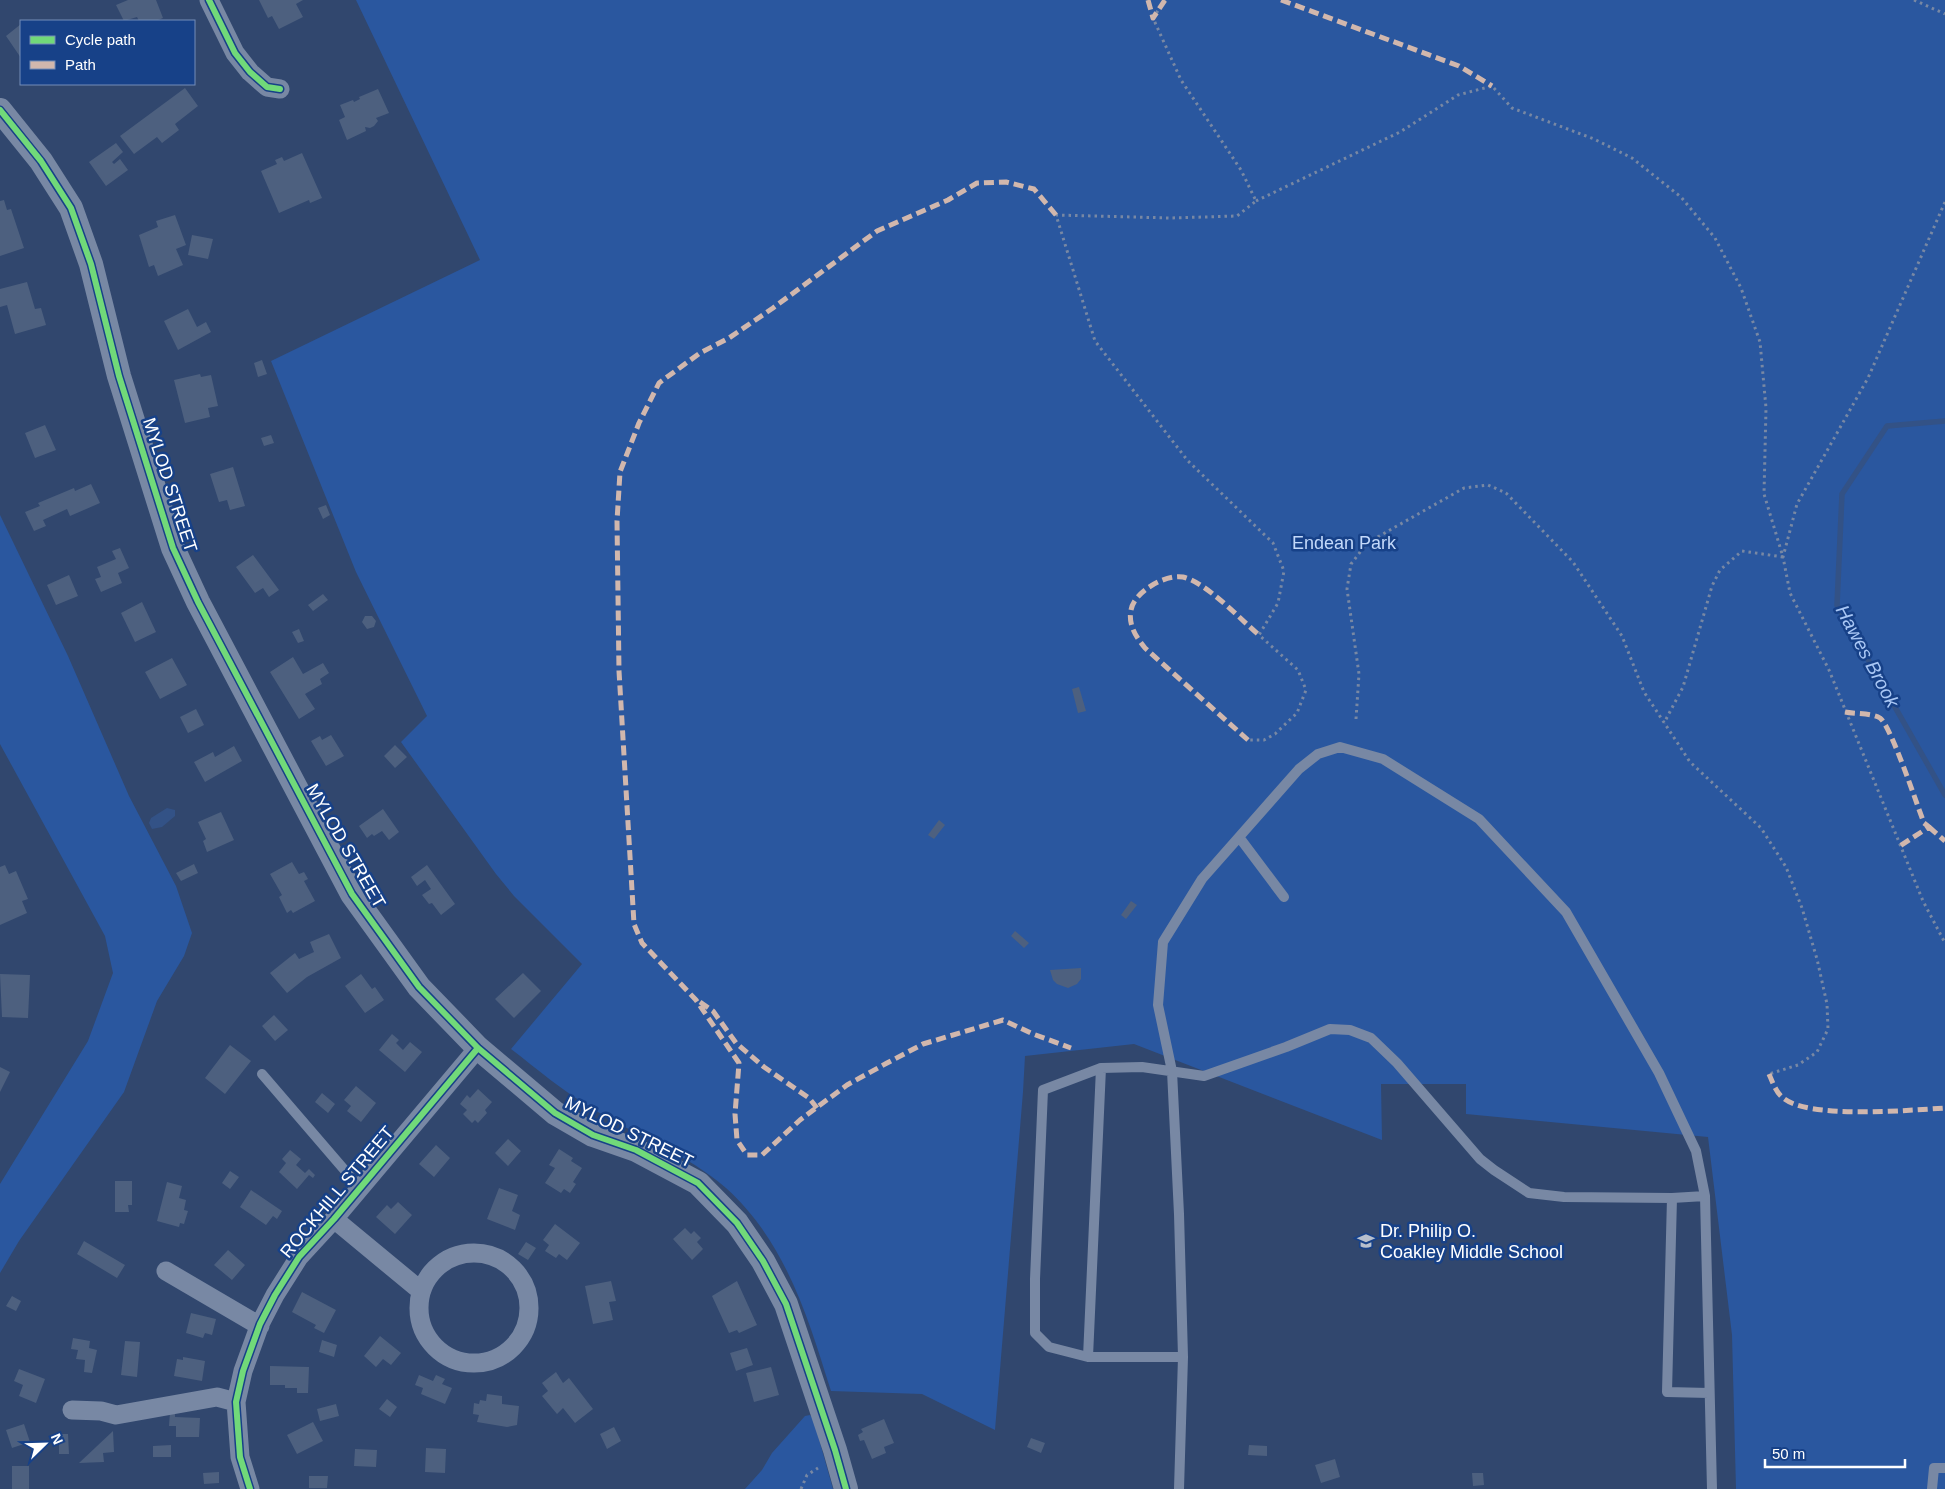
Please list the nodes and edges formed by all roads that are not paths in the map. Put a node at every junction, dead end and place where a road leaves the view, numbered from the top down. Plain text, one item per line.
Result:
1 (209, 0) edge
2 (280, 89) dead end
3 (0, 110) edge
4 (1239, 837) junction
5 (1284, 897) dead end
6 (478, 1048) junction
7 (1101, 1068) junction
8 (1172, 1071) junction
9 (262, 1074) dead end
10 (360, 1188) junction
11 (1705, 1196) junction
12 (1672, 1198) junction
13 (334, 1219) junction
14 (166, 1271) dead end
15 (421, 1291) junction
16 (260, 1326) junction
17 (1088, 1357) junction
18 (1183, 1358) junction
19 (1709, 1393) junction
20 (236, 1402) junction
21 (72, 1410) dead end
22 (1945, 1468) edge
23 (250, 1489) edge
24 (846, 1489) edge
25 (1179, 1489) edge
26 (1712, 1489) edge
27 (1932, 1489) edge

1 - 2 street
3 - 6 street, MYLOD STREET
4 - 5 lane
4 - 8 lane
4 - 11 lane
6 - 10 street, ROCKHILL STREET
6 - 24 street, MYLOD STREET
7 - 8 lane
7 - 17 lane
7 - 17 lane
8 - 12 lane
8 - 18 lane
9 - 10 lane
10 - 13 street, ROCKHILL STREET
11 - 12 lane
11 - 19 lane
12 - 19 lane
13 - 15 street
13 - 16 street, ROCKHILL STREET
14 - 16 street
15 - 15 street
16 - 20 street, ROCKHILL STREET
17 - 18 lane
18 - 25 lane
19 - 26 lane
20 - 21 street
20 - 23 street, ROCKHILL STREET
22 - 27 lane

